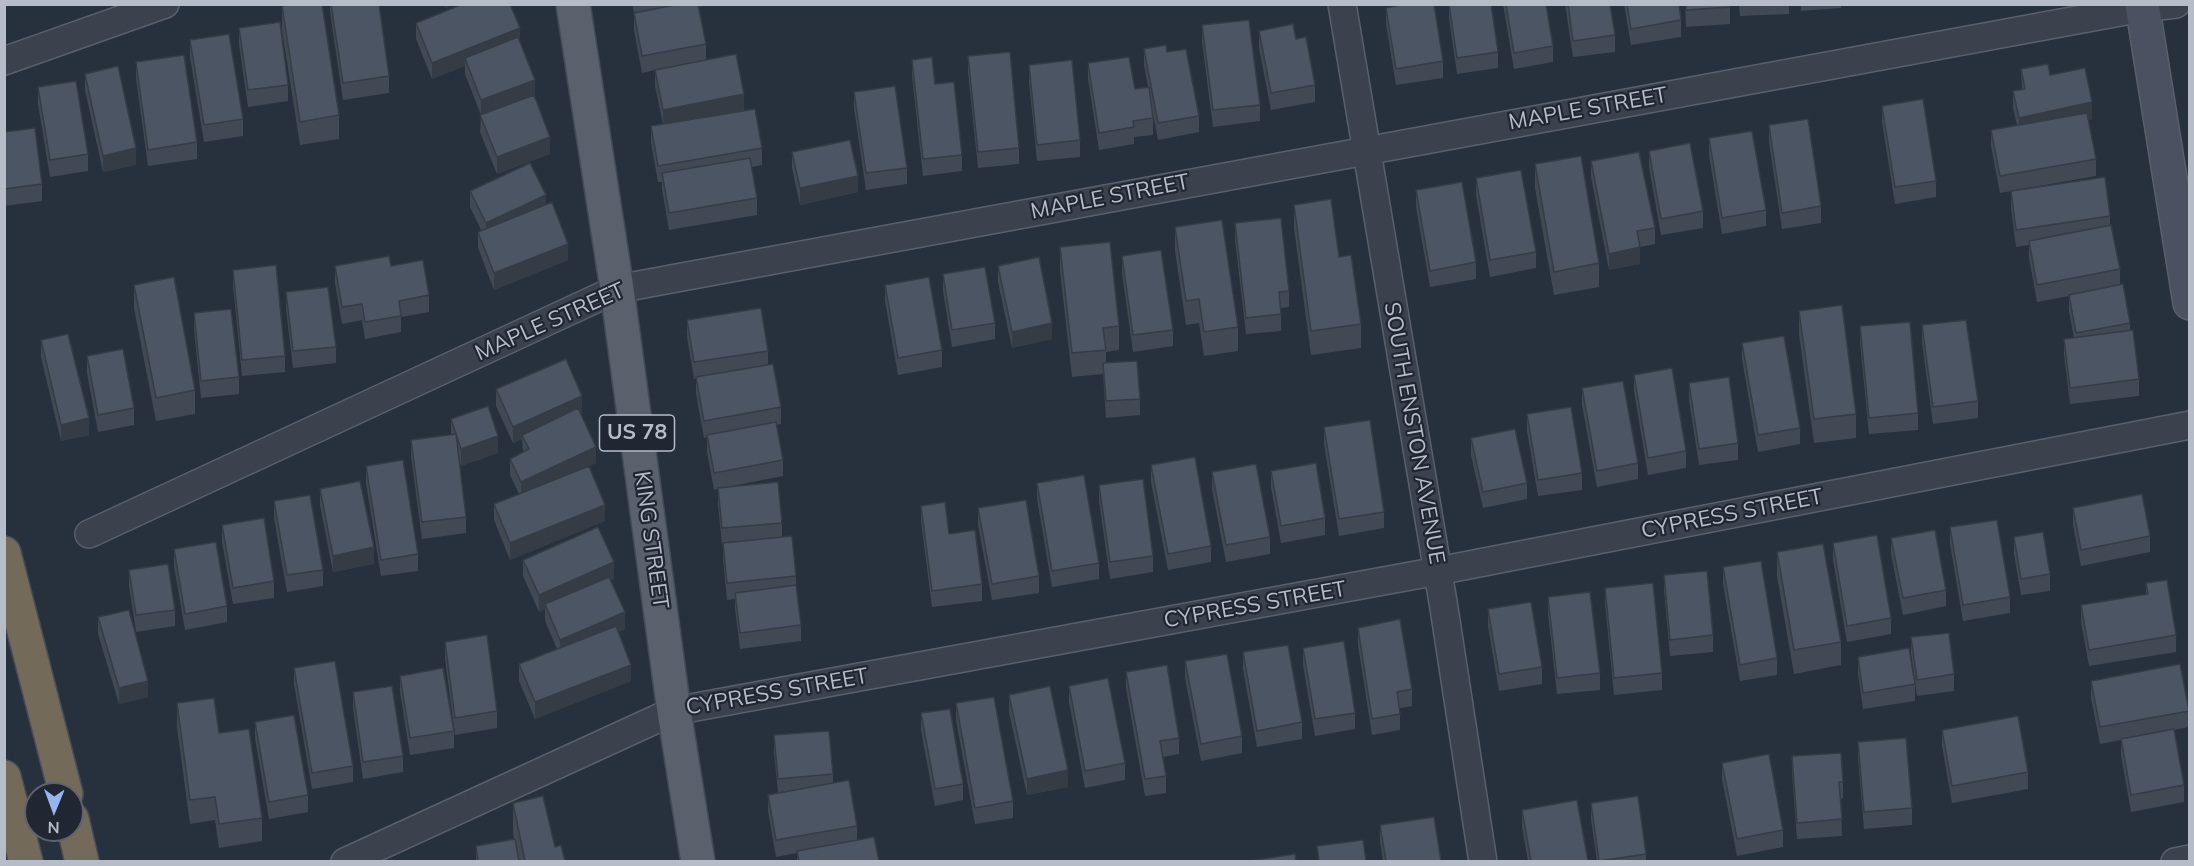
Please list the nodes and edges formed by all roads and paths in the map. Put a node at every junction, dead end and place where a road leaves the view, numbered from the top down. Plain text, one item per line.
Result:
1 (165, 4) edge
2 (573, 4) edge
3 (1342, 4) edge
4 (2176, 4) edge
5 (2142, 6) edge
6 (4, 61) edge
7 (1366, 150) junction
8 (617, 289) junction
9 (2190, 303) edge
10 (2190, 425) edge
11 (89, 534) dead end
12 (4, 553) edge
13 (1438, 572) junction
14 (674, 711) junction
15 (4, 777) edge
16 (63, 782) edge
17 (77, 842) edge
18 (2190, 859) edge
19 (26, 861) edge
20 (82, 861) edge
21 (345, 861) edge
22 (698, 861) edge
23 (1483, 861) edge
24 (2175, 861) edge

1 - 6 street
2 - 8 main road, KING STREET / US 78
3 - 7 street, SOUTH ENSTON AVENUE
4 - 5 street, MAPLE STREET
5 - 7 street, MAPLE STREET
5 - 9 main road
7 - 8 street, MAPLE STREET
7 - 13 street, SOUTH ENSTON AVENUE
8 - 11 street, MAPLE STREET
8 - 14 main road, KING STREET / US 78
10 - 13 street, CYPRESS STREET
12 - 16 highway
13 - 14 street, CYPRESS STREET
13 - 23 street, SOUTH ENSTON AVENUE
14 - 21 street, CYPRESS STREET
14 - 22 main road, KING STREET / US 78
15 - 19 highway
17 - 20 highway
18 - 24 street

